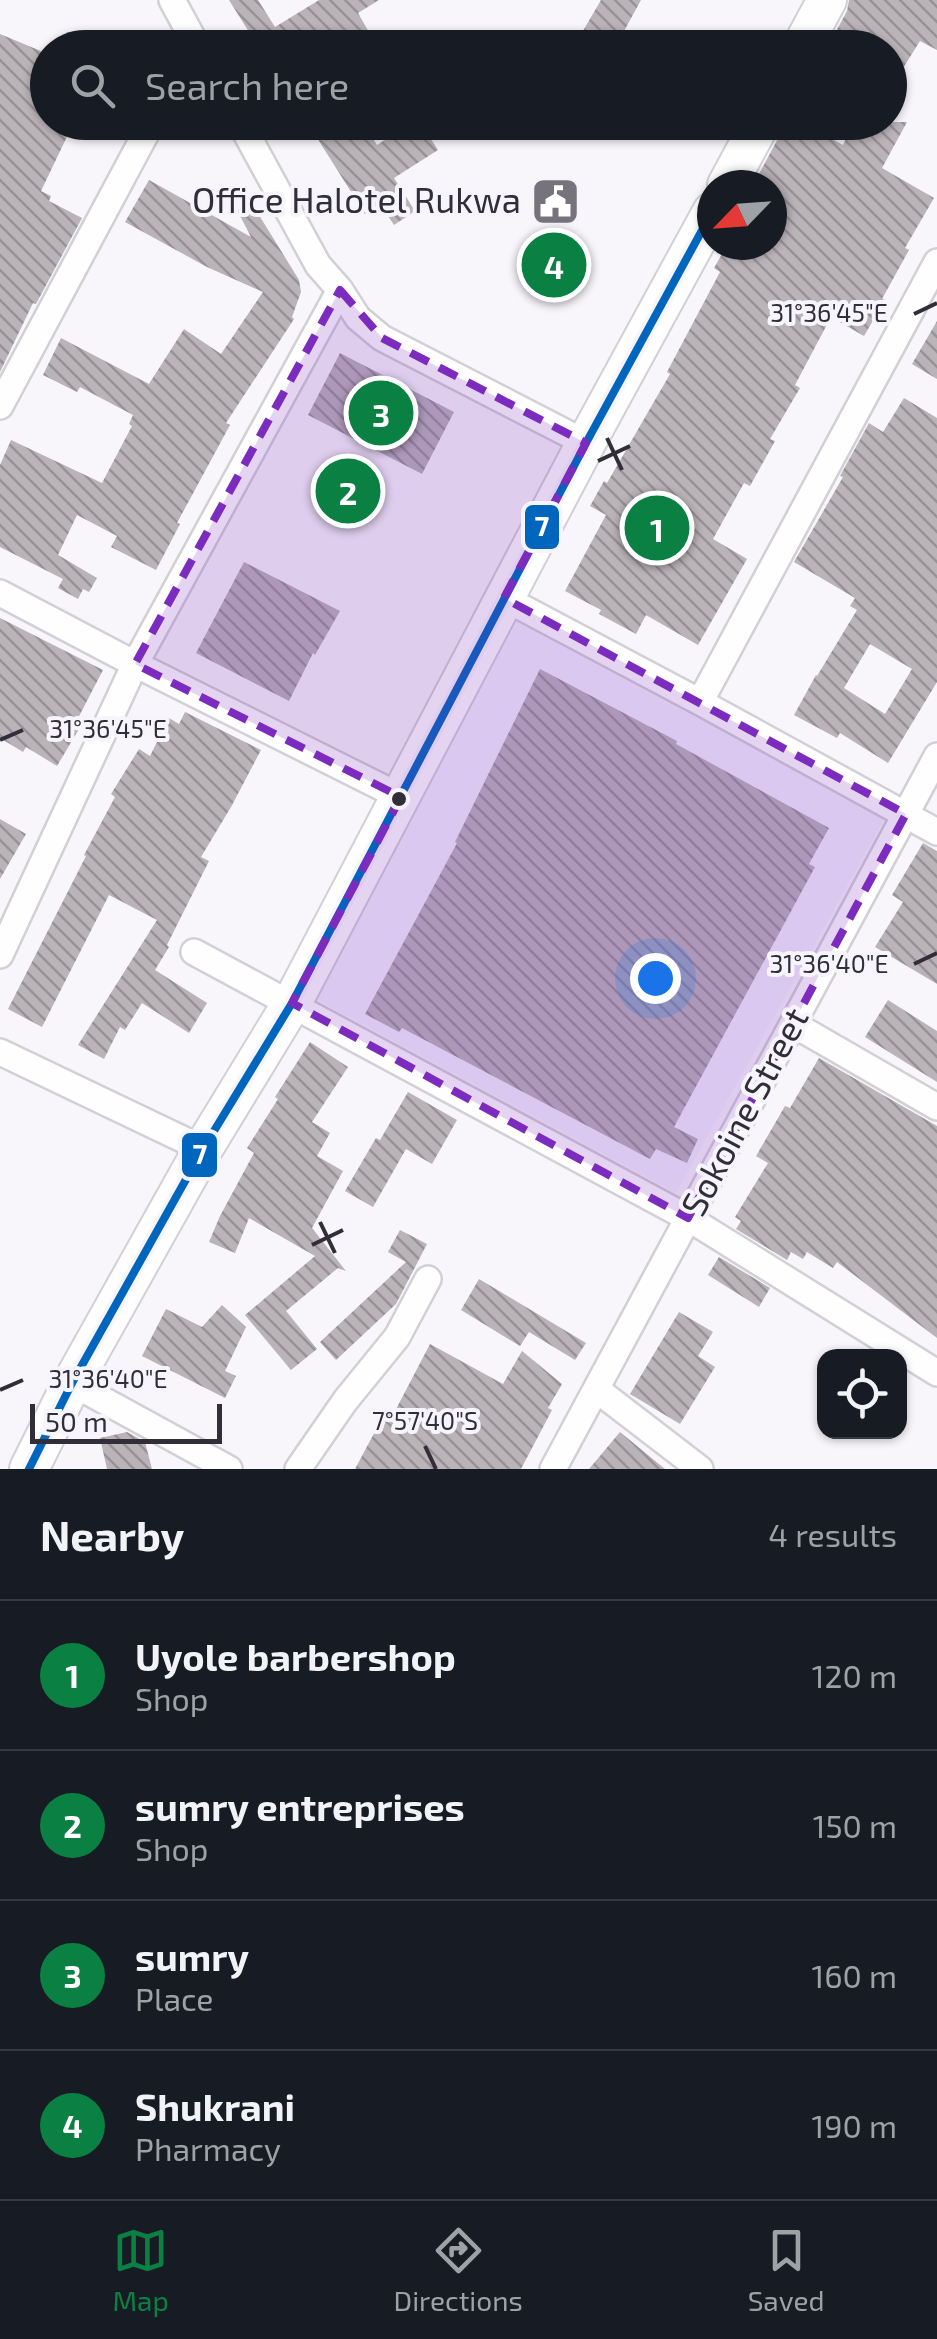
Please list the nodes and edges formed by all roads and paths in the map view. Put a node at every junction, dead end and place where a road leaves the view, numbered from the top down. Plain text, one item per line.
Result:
1 (172, 0) edge
2 (827, 0) edge
3 (188, 30) edge
4 (811, 30) edge
5 (142, 140) edge
6 (250, 140) edge
7 (750, 140) edge
8 (734, 170) edge
9 (697, 239) edge
10 (937, 262) edge
11 (340, 290) junction
12 (0, 406) edge
13 (586, 442) junction
14 (0, 593) edge
15 (504, 598) junction
16 (136, 664) junction
17 (700, 702) junction
18 (937, 756) edge
19 (400, 797) junction
20 (906, 814) junction
21 (937, 832) edge
22 (194, 952) dead end
23 (0, 955) edge
24 (292, 1003) junction
25 (793, 1024) junction
26 (0, 1052) edge
27 (937, 1107) edge
28 (203, 1149) junction
29 (688, 1218) junction
30 (428, 1279) dead end
31 (937, 1373) edge
32 (72, 1383) junction
33 (596, 1389) junction
34 (29, 1469) edge
35 (229, 1469) edge
36 (298, 1469) edge
37 (553, 1469) edge
38 (700, 1469) edge

1 - 3 street
2 - 4 highway
5 - 12 street
6 - 11 street
7 - 8 highway
9 - 13 highway
10 - 17 street
11 - 13 street
11 - 16 street
13 - 15 highway
14 - 16 street
15 - 17 street
15 - 19 highway
16 - 19 street
16 - 23 street
17 - 20 street
18 - 20 street, Sokoine Street
19 - 24 highway
20 - 21 street
20 - 25 street, Sokoine Street
22 - 24 street
24 - 28 highway
24 - 29 street
25 - 27 street
25 - 29 street, Sokoine Street
26 - 28 street
28 - 32 highway
29 - 31 street
29 - 33 street, Sokoine Street
30 - 36 street
32 - 34 highway
32 - 35 street
33 - 37 street, Sokoine Street
33 - 38 street

